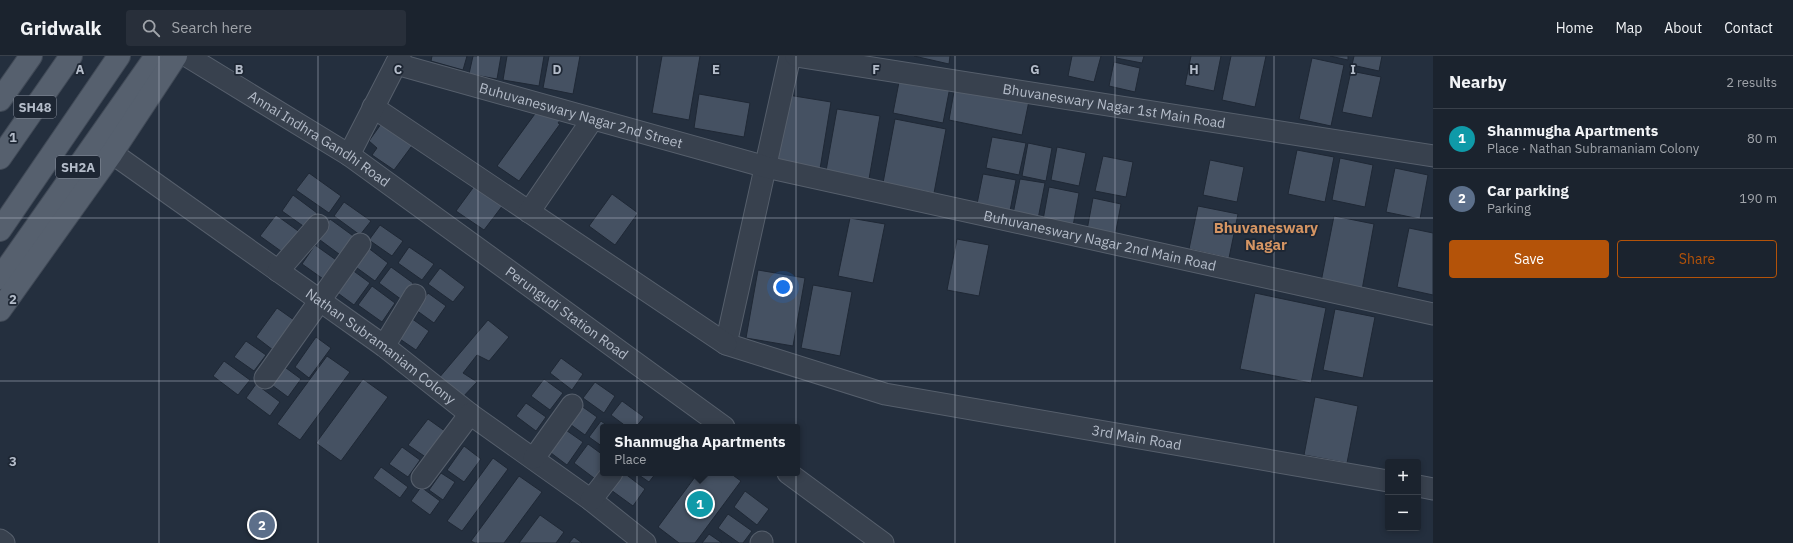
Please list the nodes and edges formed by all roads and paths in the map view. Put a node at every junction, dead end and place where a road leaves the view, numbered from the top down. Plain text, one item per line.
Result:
1 (31, 56) edge
2 (71, 56) edge
3 (119, 56) edge
4 (156, 56) edge
5 (176, 56) edge
6 (188, 56) edge
7 (790, 56) edge
8 (796, 56) edge
9 (398, 60) edge
10 (0, 100) edge
11 (374, 106) junction
12 (592, 120) junction
13 (112, 153) junction
14 (349, 155) junction
15 (1433, 156) edge
16 (0, 158) edge
17 (766, 167) junction
18 (409, 199) joint
19 (529, 212) junction
20 (318, 225) dead end
21 (0, 230) edge
22 (360, 244) dead end
23 (278, 271) junction
24 (0, 278) edge
25 (415, 295) dead end
26 (320, 302) junction
27 (0, 310) edge
28 (1433, 314) edge
29 (726, 344) junction
30 (384, 346) junction
31 (265, 378) dead end
32 (572, 405) dead end
33 (470, 414) junction
34 (720, 424) edge
35 (534, 458) junction
36 (610, 476) edge
37 (792, 476) edge
38 (422, 478) dead end
39 (1385, 480) edge
40 (1421, 487) edge
41 (1433, 489) edge
42 (591, 500) junction
43 (0, 540) edge
44 (4, 543) edge
45 (645, 543) edge
46 (883, 543) edge

1 - 10 main road
2 - 16 main road, SH48
3 - 21 main road, SH48
4 - 24 main road, SH2A
5 - 13 main road
6 - 14 street, Annai Indhra Gandhi Road
7 - 17 street
8 - 15 street, Bhuvaneswary Nagar 1st Main Road
9 - 11 street
9 - 12 street, Buhuvaneswary Nagar 2nd Street
11 - 14 street
11 - 19 street, 3rd Main Road
12 - 17 street, Buhuvaneswary Nagar 2nd Street
12 - 19 street
13 - 23 street, Nathan Subramaniam Colony
13 - 27 main road
14 - 18 street, Annai Indhra Gandhi Road
17 - 28 street, Buhuvaneswary Nagar 2nd Main Road
17 - 29 street
18 - 34 street, Perungudi Station Road
19 - 29 street, 3rd Main Road
20 - 23 street
22 - 26 street
23 - 26 street, Nathan Subramaniam Colony
25 - 30 street
26 - 30 street, Nathan Subramaniam Colony
26 - 31 street
29 - 39 street, 3rd Main Road
30 - 33 street, Nathan Subramaniam Colony
32 - 35 street
33 - 35 street, Nathan Subramaniam Colony
33 - 38 street
35 - 42 street, Nathan Subramaniam Colony
36 - 42 street
37 - 46 street
40 - 41 street
42 - 45 street, Nathan Subramaniam Colony
43 - 44 street

